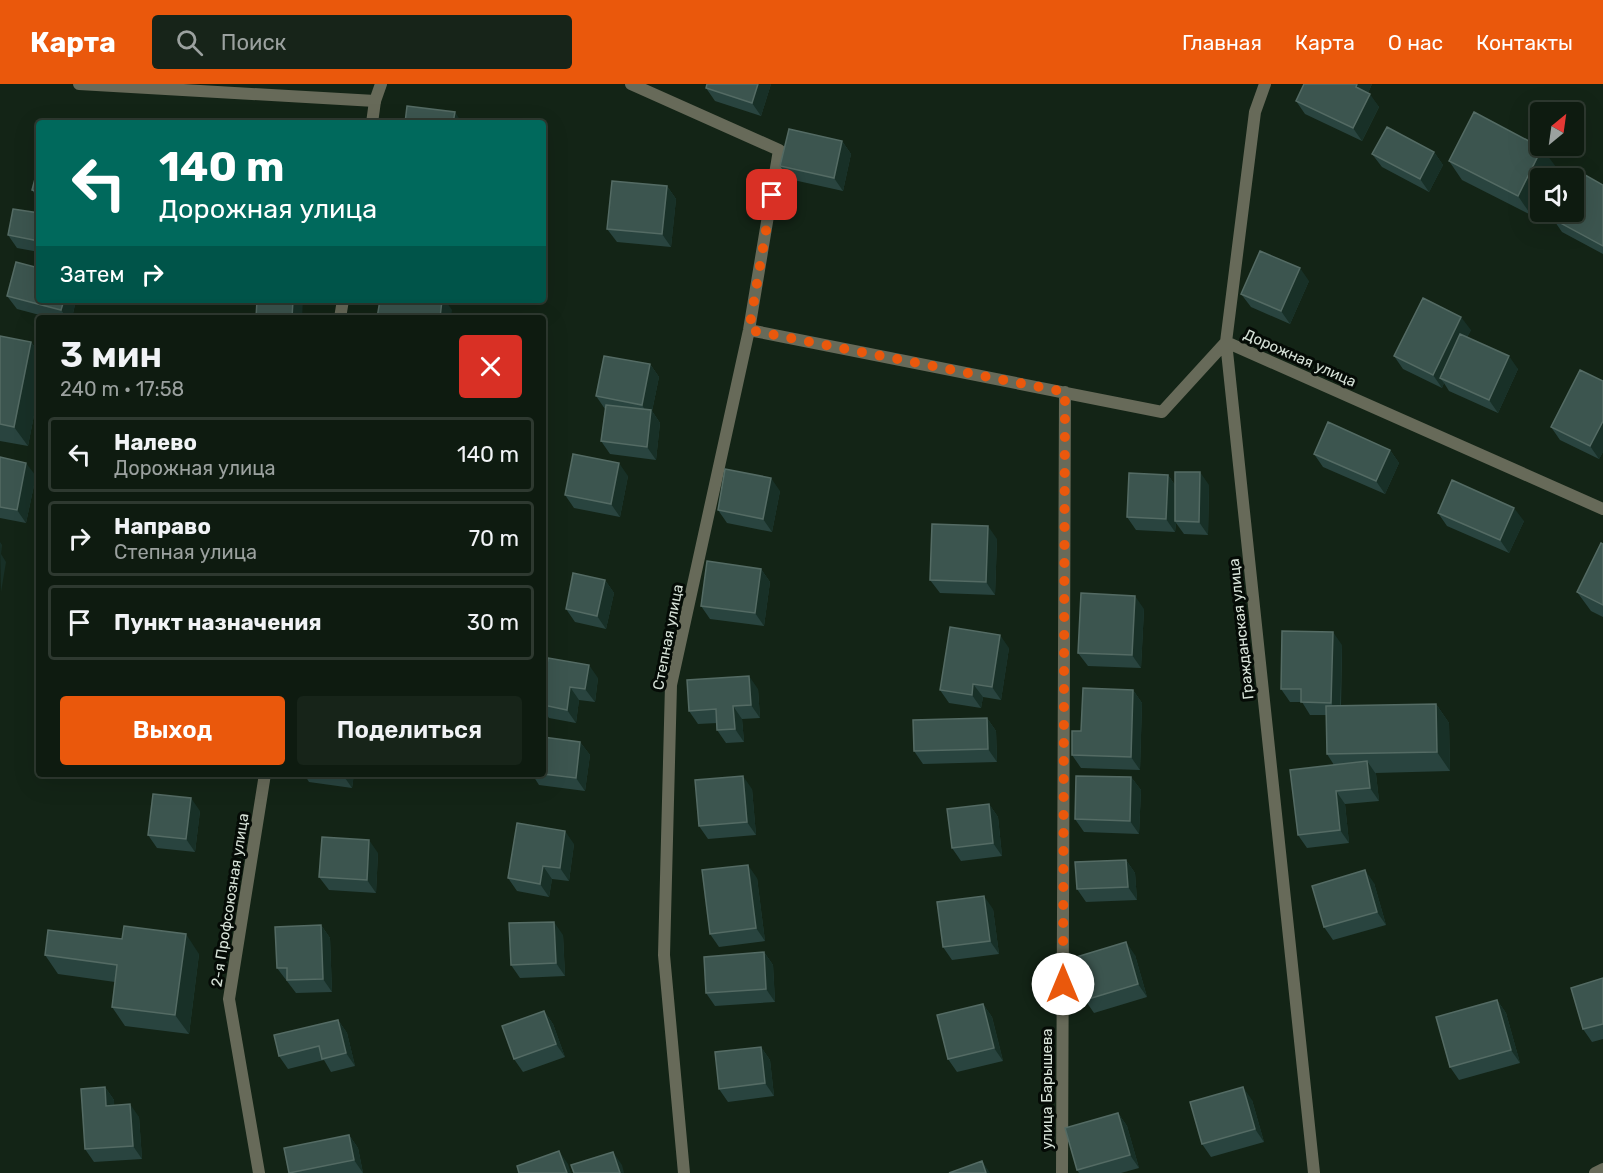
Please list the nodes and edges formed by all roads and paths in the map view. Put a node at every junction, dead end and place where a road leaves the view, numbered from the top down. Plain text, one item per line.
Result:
1 (79, 84) edge
2 (381, 84) edge
3 (631, 84) edge
4 (1265, 84) edge
5 (375, 101) junction
6 (372, 120) edge
7 (749, 330) junction
8 (1226, 342) junction
9 (1065, 392) junction
10 (1603, 509) edge
11 (265, 777) edge
12 (1603, 1169) edge
13 (259, 1173) edge
14 (684, 1173) edge
15 (1062, 1173) edge
16 (1314, 1173) edge
17 (1595, 1173) edge

1 - 5 street
2 - 5 street
3 - 7 street, Степная улица
4 - 8 street, Гражданская улица
5 - 6 street
7 - 9 street, Дорожная улица
7 - 14 street, Степная улица
8 - 9 street, Дорожная улица
8 - 10 street, Дорожная улица
8 - 16 street, Гражданская улица
9 - 15 street, улица Барышева
11 - 13 street, 2-я Профсоюзная улица
12 - 17 street

